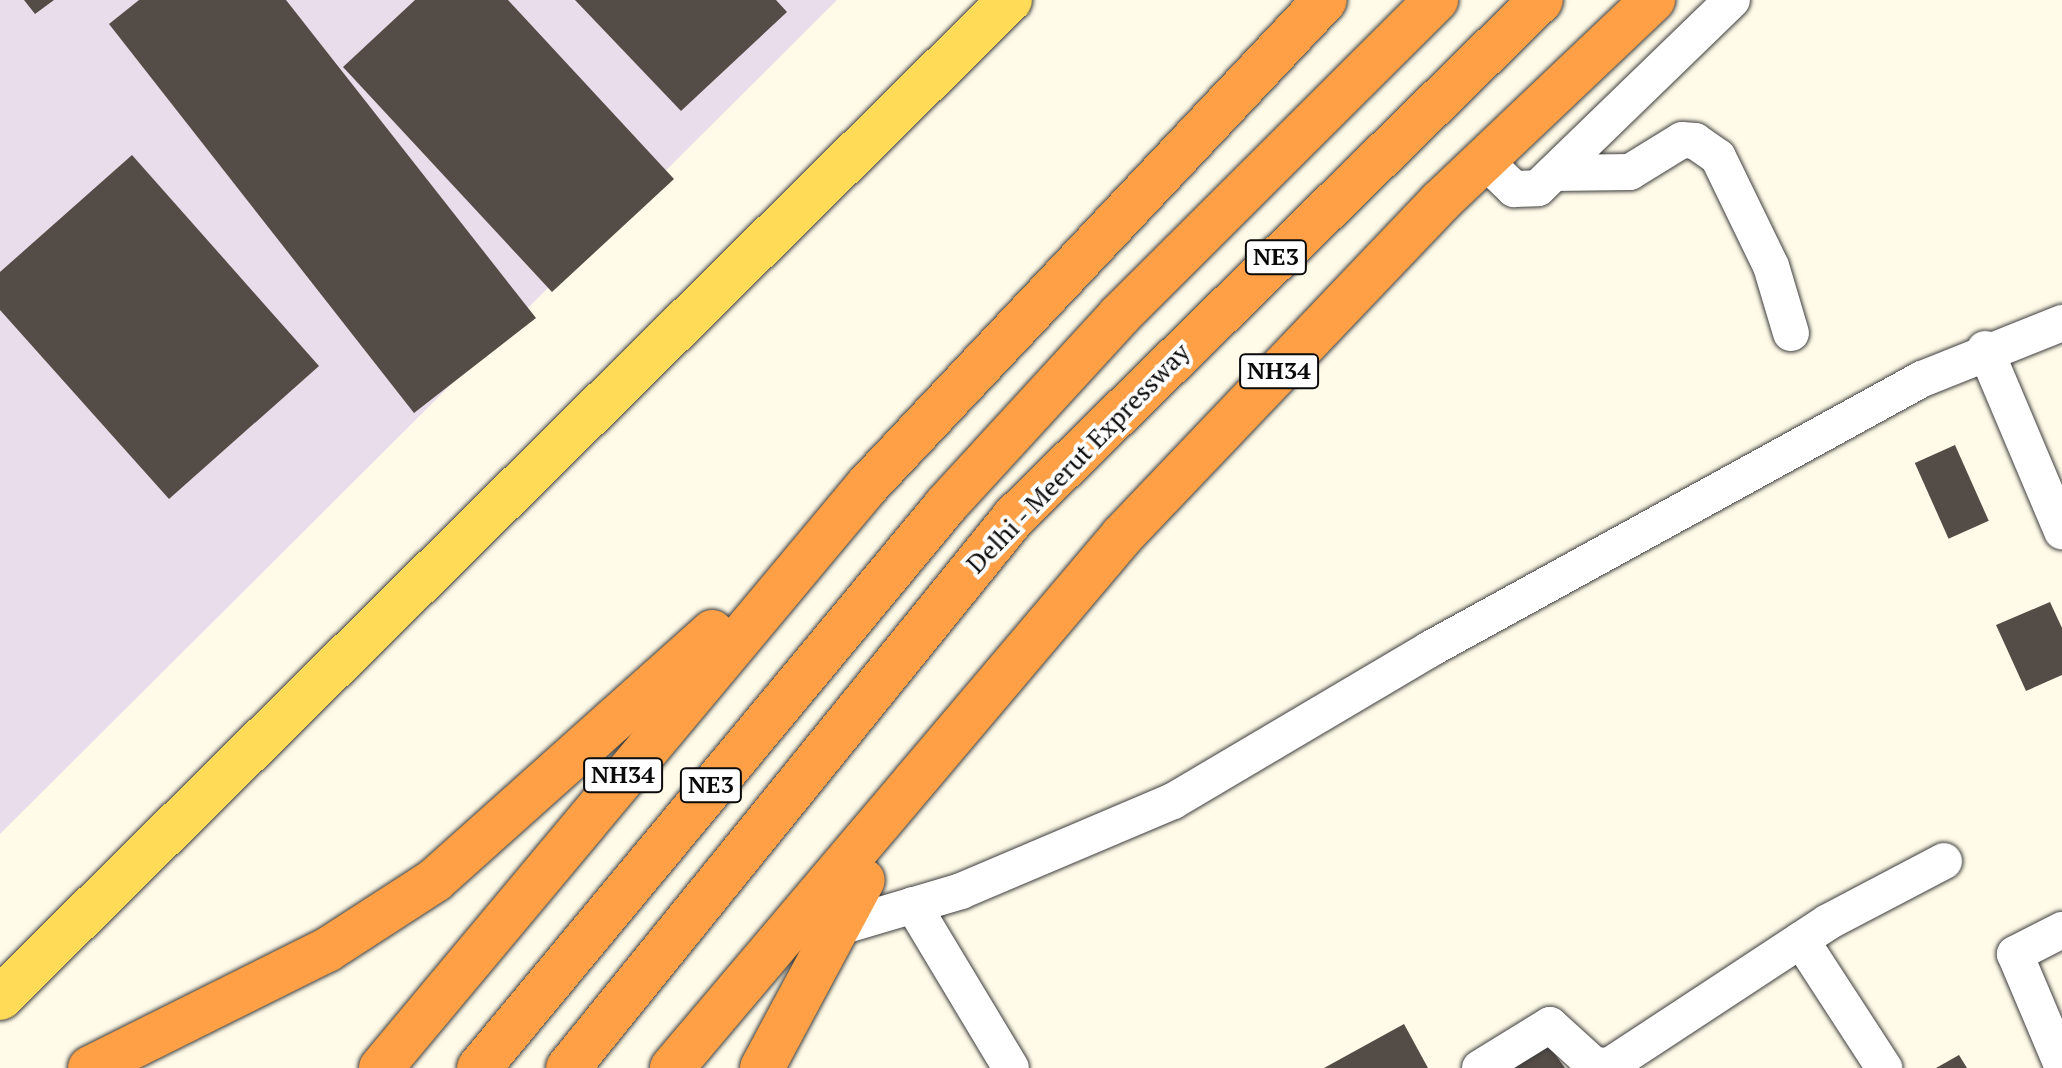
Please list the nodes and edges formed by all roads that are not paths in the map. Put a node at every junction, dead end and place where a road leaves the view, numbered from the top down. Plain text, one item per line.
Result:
1 (1010, 0) edge
2 (1325, 0) edge
3 (1436, 0) edge
4 (1541, 0) edge
5 (1653, 0) edge
6 (1732, 0) edge
7 (1484, 160) junction
8 (1554, 173) junction
9 (2062, 323) edge
10 (1791, 333) dead end
11 (1985, 349) junction
12 (2048, 461) edge
13 (868, 485) junction
14 (2062, 531) edge
15 (933, 768) junction
16 (1944, 861) dead end
17 (913, 905) junction
18 (833, 929) junction
19 (2062, 930) edge
20 (1801, 940) junction
21 (0, 998) edge
22 (2062, 1065) edge
23 (90, 1068) edge
24 (381, 1068) edge
25 (479, 1068) edge
26 (568, 1068) edge
27 (672, 1068) edge
28 (762, 1068) edge
29 (1011, 1068) edge
30 (1480, 1068) edge
31 (1884, 1068) edge

1 - 21 main road
2 - 13 highway, NH34
3 - 25 highway, NE3
4 - 26 highway, Delhi - Meerut Expressway / NE3
5 - 7 highway, NH34
6 - 8 street
7 - 8 street
7 - 15 highway, NH34
8 - 10 street
9 - 11 street
11 - 12 street
11 - 17 street
12 - 14 street
13 - 23 highway
13 - 24 highway, NH34
15 - 18 highway, NH34
15 - 27 highway
16 - 20 street
17 - 18 street
17 - 29 street
18 - 28 highway, NH34
19 - 22 street
20 - 30 street
20 - 31 street

